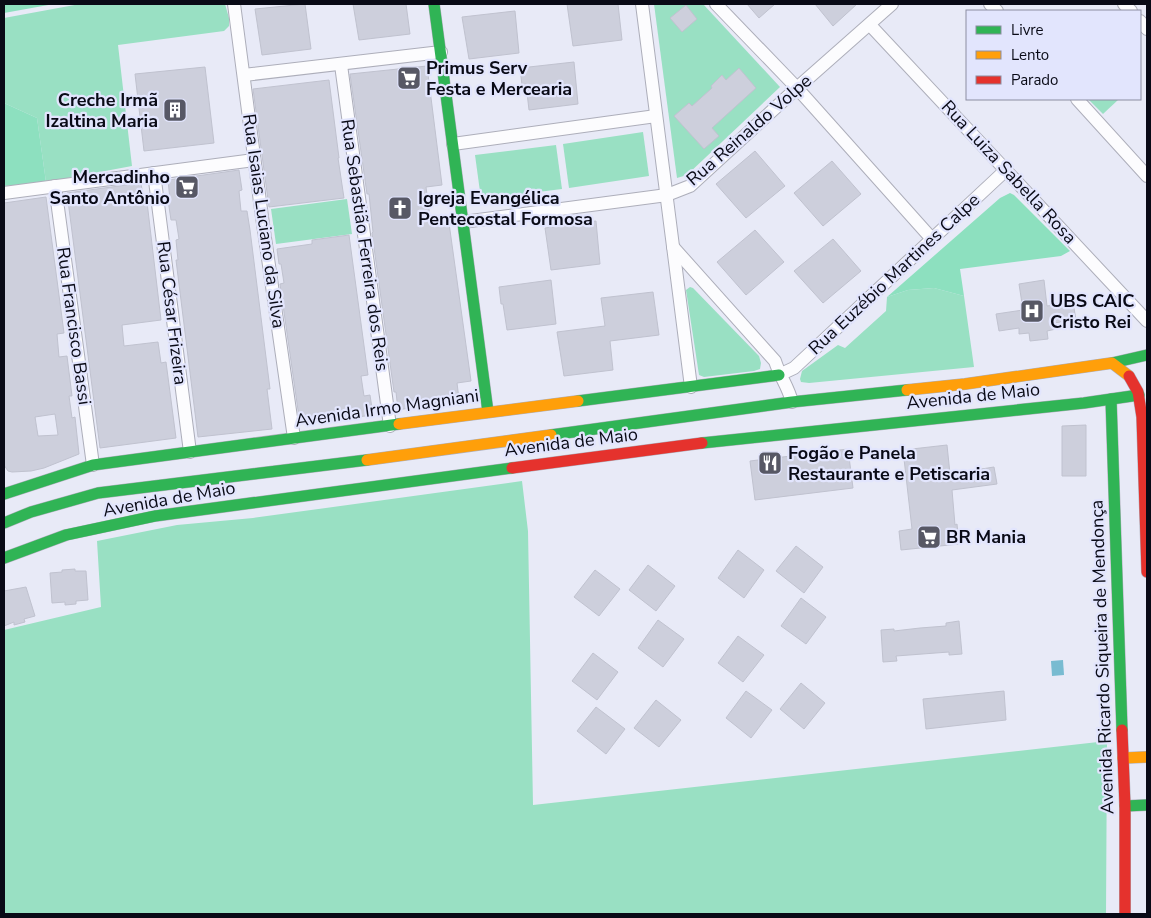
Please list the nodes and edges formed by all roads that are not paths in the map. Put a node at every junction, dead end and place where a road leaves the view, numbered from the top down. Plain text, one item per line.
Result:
1 (234, 4) edge
2 (434, 4) edge
3 (642, 4) edge
4 (716, 4) edge
5 (892, 4) edge
6 (870, 24) junction
7 (440, 52) junction
8 (341, 65) junction
9 (244, 75) junction
10 (797, 88) junction
11 (1078, 100) edge
12 (656, 116) junction
13 (453, 144) junction
14 (254, 160) junction
15 (1007, 169) junction
16 (154, 173) junction
17 (1147, 176) edge
18 (55, 186) junction
19 (4, 193) edge
20 (667, 195) junction
21 (463, 222) junction
22 (932, 239) junction
23 (673, 247) junction
24 (1147, 321) edge
25 (1147, 355) edge
26 (1112, 363) junction
27 (779, 375) junction
28 (692, 387) junction
29 (966, 392) junction
30 (1143, 393) edge
31 (1111, 399) junction
32 (792, 406) junction
33 (488, 412) junction
34 (970, 415) junction
35 (390, 426) junction
36 (294, 438) junction
37 (190, 452) junction
38 (93, 465) junction
39 (395, 469) junction
40 (4, 494) edge
41 (4, 523) edge
42 (4, 558) edge
43 (1147, 572) edge
44 (1147, 757) edge
45 (1123, 758) junction
46 (1147, 805) edge
47 (1125, 806) junction
48 (1125, 914) edge

1 - 9 street, Rua Isaias Luciano da Silva
2 - 7 main road
3 - 12 street
4 - 10 street
5 - 6 street, Rua Reinaldo Volpe
6 - 10 street, Rua Reinaldo Volpe
6 - 15 street, Rua Luiza Sabella Rosa
7 - 8 street
7 - 13 main road
8 - 9 street
8 - 35 street, Rua Sebastião Ferreira dos Reis
9 - 14 street, Rua Isaias Luciano da Silva
10 - 20 street, Rua Reinaldo Volpe
10 - 22 street
11 - 17 street
12 - 13 street
12 - 20 street
13 - 21 main road
14 - 16 street
14 - 36 street, Rua Isaias Luciano da Silva
15 - 22 street, Rua Euzébio Martines Calpe
15 - 24 street, Rua Luiza Sabella Rosa
16 - 18 street
16 - 37 street, Rua César Frizeira
18 - 19 street
18 - 38 street, Rua Francisco Bassi
20 - 21 street, Rua Reinaldo Volpe
20 - 23 street
21 - 33 main road
22 - 27 street, Rua Euzébio Martines Calpe
23 - 27 street
23 - 28 street
25 - 26 main road, Avenida de Maio
26 - 29 main road, Avenida de Maio
26 - 30 main road
27 - 28 main road, Avenida Irmo Magniani
27 - 32 street
28 - 33 main road, Avenida Irmo Magniani
29 - 32 main road, Avenida de Maio
29 - 34 main road
30 - 31 main road, Avenida de Maio
30 - 43 main road
31 - 34 main road, Avenida de Maio
31 - 45 main road, Avenida Ricardo Siqueira de Mendonça
32 - 39 main road, Avenida de Maio
33 - 35 main road, Avenida Irmo Magniani
34 - 39 main road, Avenida de Maio
35 - 36 main road, Avenida Irmo Magniani
36 - 37 main road, Avenida Irmo Magniani
37 - 38 main road, Avenida Irmo Magniani
38 - 40 main road, Avenida Irmo Magniani
39 - 41 main road, Avenida de Maio
39 - 42 main road, Avenida de Maio
44 - 45 main road
45 - 47 main road, Avenida Ricardo Siqueira de Mendonça
46 - 47 main road
47 - 48 main road, Avenida Ricardo Siqueira de Mendonça

